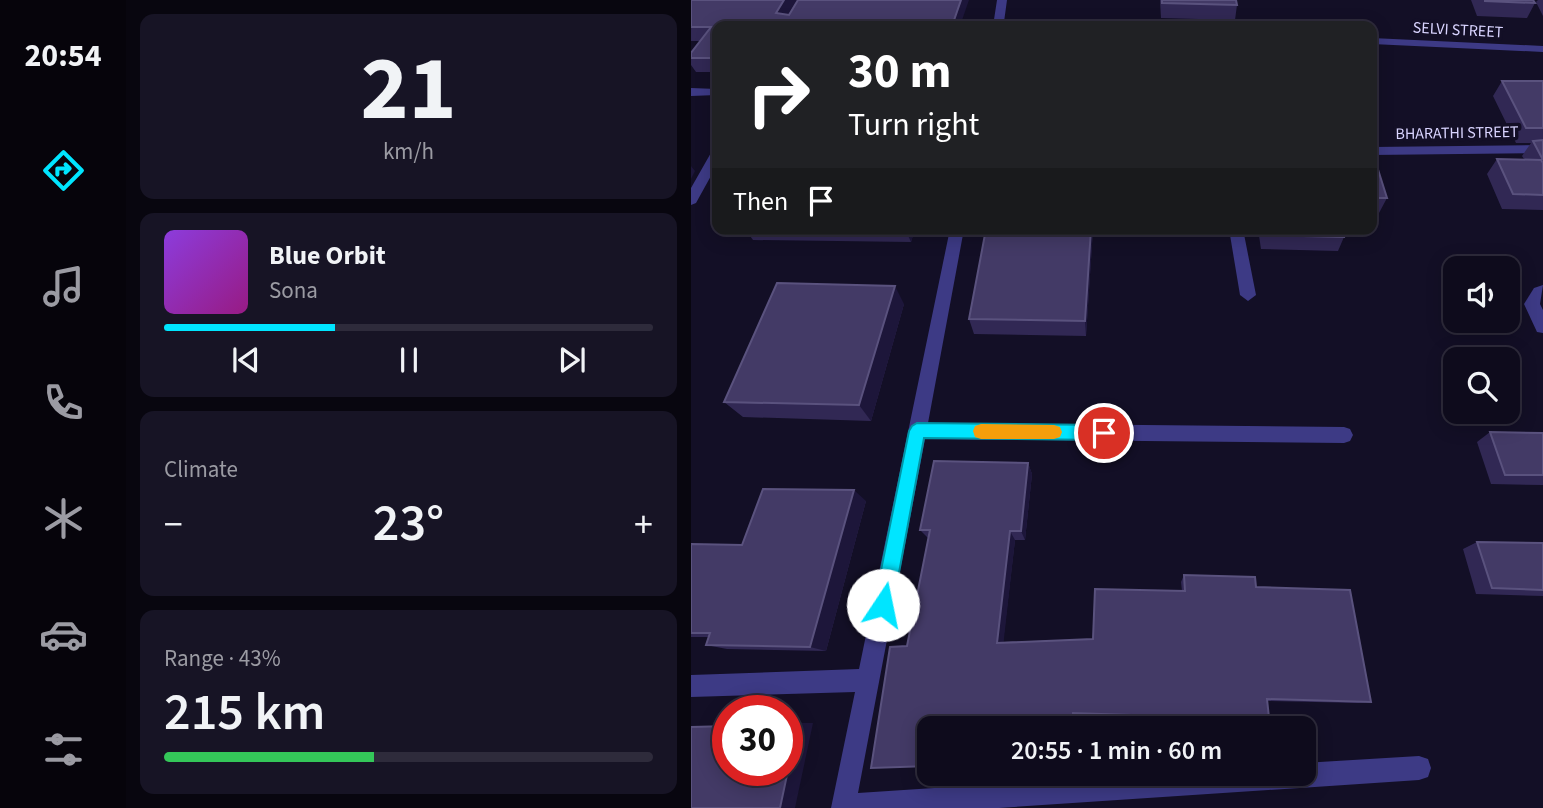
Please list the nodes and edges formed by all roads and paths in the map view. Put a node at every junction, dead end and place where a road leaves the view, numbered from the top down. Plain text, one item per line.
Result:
1 (1002, 0) edge
2 (999, 21) edge
3 (1377, 41) edge
4 (1543, 49) edge
5 (691, 92) edge
6 (712, 92) edge
7 (1543, 149) edge
8 (1377, 151) edge
9 (712, 163) edge
10 (691, 200) edge
11 (956, 235) edge
12 (1237, 235) edge
13 (1543, 291) edge
14 (1248, 295) dead end
15 (1543, 327) edge
16 (917, 431) junction
17 (1344, 435) dead end
18 (869, 680) junction
19 (691, 686) edge
20 (1419, 768) dead end
21 (843, 807) edge

1 - 2 street
3 - 4 street, SELVI STREET
5 - 6 street
7 - 8 street, BHARATHI STREET
9 - 10 street
11 - 16 street
12 - 14 street
13 - 15 street
16 - 17 street
16 - 18 street
18 - 19 street
18 - 21 street
20 - 21 street

